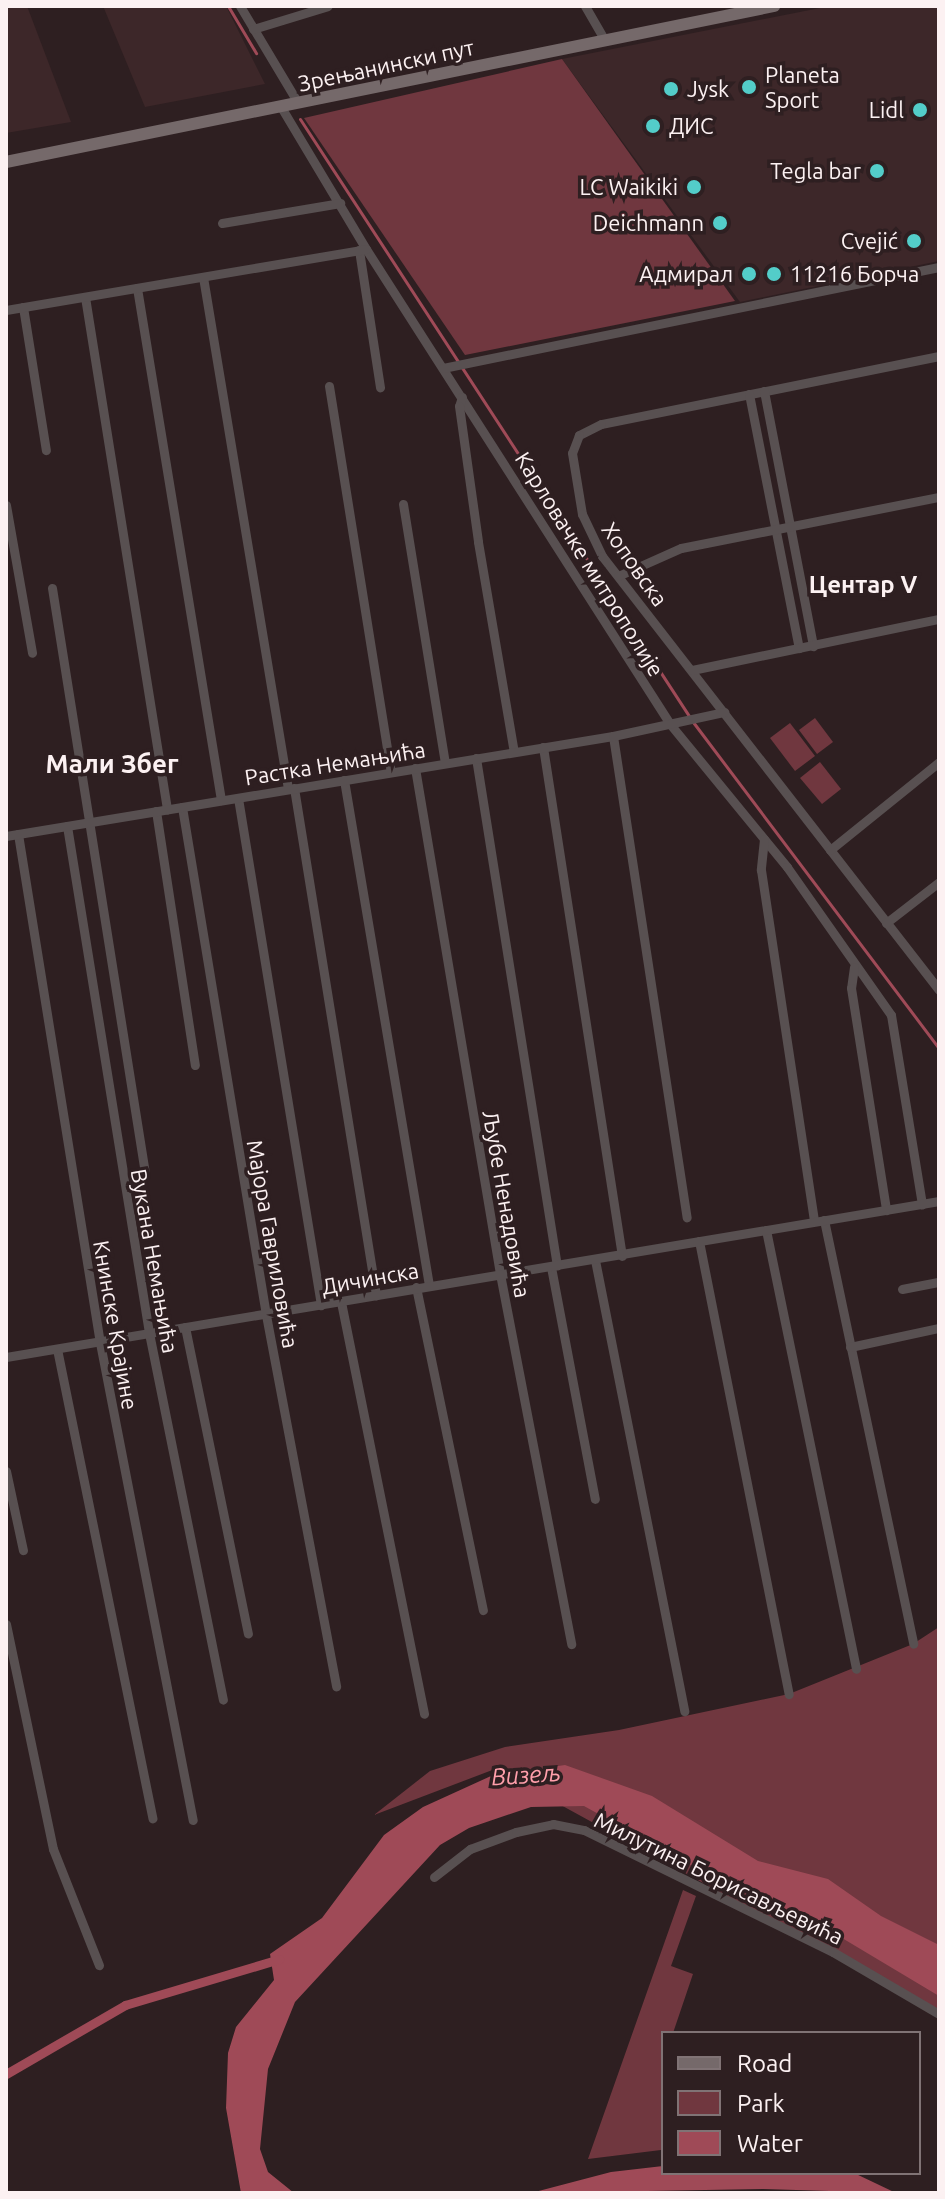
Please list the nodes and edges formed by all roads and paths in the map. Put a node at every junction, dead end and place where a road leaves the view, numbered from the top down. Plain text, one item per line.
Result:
1 (240, 6) edge
2 (328, 6) edge
3 (585, 6) edge
4 (774, 6) edge
5 (253, 29) junction
6 (605, 40) junction
7 (298, 103) junction
8 (281, 107) junction
9 (6, 162) edge
10 (340, 203) junction
11 (222, 223) dead end
12 (362, 250) junction
13 (939, 267) edge
14 (203, 277) junction
15 (137, 288) junction
16 (85, 297) junction
17 (23, 307) junction
18 (6, 310) edge
19 (939, 356) edge
20 (443, 368) junction
21 (329, 386) dead end
22 (380, 387) dead end
23 (764, 391) junction
24 (749, 394) junction
25 (462, 397) junction
26 (46, 450) dead end
27 (939, 497) edge
28 (403, 504) dead end
29 (6, 505) edge
30 (790, 526) junction
31 (776, 529) junction
32 (618, 576) junction
33 (52, 588) dead end
34 (939, 619) edge
35 (813, 646) junction
36 (799, 648) junction
37 (32, 653) dead end
38 (692, 670) junction
39 (720, 713) junction
40 (670, 724) junction
41 (613, 736) junction
42 (543, 747) junction
43 (514, 752) junction
44 (476, 758) junction
45 (939, 762) edge
46 (445, 763) junction
47 (415, 768) junction
48 (391, 772) junction
49 (344, 780) junction
50 (291, 789) junction
51 (238, 798) junction
52 (221, 800) junction
53 (182, 807) junction
54 (161, 810) junction
55 (89, 822) junction
56 (67, 826) junction
57 (18, 834) junction
58 (6, 836) edge
59 (764, 839) junction
60 (830, 850) junction
61 (939, 882) edge
62 (886, 923) junction
63 (854, 967) junction
64 (939, 990) edge
65 (195, 1065) dead end
66 (145, 1173) dead end
67 (939, 1201) edge
68 (922, 1204) junction
69 (886, 1210) junction
70 (687, 1217) dead end
71 (819, 1220) junction
72 (766, 1230) junction
73 (699, 1241) junction
74 (622, 1256) junction
75 (595, 1260) junction
76 (554, 1266) junction
77 (500, 1274) junction
78 (939, 1282) edge
79 (429, 1285) junction
80 (416, 1287) junction
81 (902, 1289) dead end
82 (376, 1295) junction
83 (341, 1302) junction
84 (321, 1305) junction
85 (266, 1315) junction
86 (185, 1327) junction
87 (939, 1328) edge
88 (149, 1333) junction
89 (100, 1343) junction
90 (850, 1347) junction
91 (57, 1349) junction
92 (6, 1357) edge
93 (6, 1471) edge
94 (595, 1499) dead end
95 (23, 1550) dead end
96 (483, 1610) dead end
97 (6, 1624) edge
98 (248, 1634) dead end
99 (571, 1644) dead end
100 (913, 1644) dead end
101 (856, 1669) dead end
102 (336, 1686) dead end
103 (789, 1694) dead end
104 (223, 1700) dead end
105 (684, 1711) dead end
106 (424, 1714) dead end
107 (152, 1818) dead end
108 (193, 1820) dead end
109 (434, 1877) dead end
110 (99, 1965) dead end
111 (939, 2014) edge

1 - 5 street
2 - 5 street
3 - 6 street
4 - 6 main road, Зрењанински пут
5 - 7 street
6 - 7 main road, Зрењанински пут
7 - 8 main road, Зрењанински пут
8 - 9 main road, Зрењанински пут
8 - 10 street, Карловачке митрополије
10 - 11 street
10 - 12 street, Карловачке митрополије
12 - 14 street
12 - 20 street, Карловачке митрополије
12 - 22 street
13 - 20 street
14 - 15 street
14 - 50 street
15 - 16 street
15 - 52 street
16 - 17 street
16 - 54 street
17 - 18 street
17 - 26 street
19 - 23 street, Хоповска
20 - 25 street, Карловачке митрополије
21 - 48 street
23 - 24 street, Хоповска
23 - 30 street
24 - 31 street
24 - 32 street, Хоповска
25 - 40 street, Карловачке митрополије
25 - 43 street
27 - 30 street
28 - 46 street
29 - 37 street
30 - 31 street
30 - 35 street
31 - 32 street
31 - 36 street
32 - 38 street, Хоповска
33 - 55 street
34 - 35 street
35 - 36 street
36 - 38 street
38 - 39 street, Хоповска
39 - 40 street, Растка Немањића
39 - 60 street, Хоповска
40 - 41 street, Растка Немањића
40 - 59 street, Карловачке митрополије
41 - 42 street, Растка Немањића
41 - 70 street
42 - 43 street, Растка Немањића
42 - 74 street
43 - 44 street, Растка Немањића
44 - 46 street, Растка Немањића
44 - 76 street
45 - 60 street
46 - 47 street, Растка Немањића
47 - 48 street, Растка Немањића
47 - 77 street, Љубе Ненадовића
48 - 49 street, Растка Немањића
49 - 50 street, Растка Немањића
49 - 79 street
50 - 51 street, Растка Немањића
50 - 82 street
51 - 52 street, Растка Немањића
51 - 84 street
52 - 53 street, Растка Немањића
53 - 54 street, Растка Немањића
53 - 85 street, Мајора Гавриловића
54 - 55 street, Растка Немањића
54 - 65 street
55 - 56 street, Растка Немањића
55 - 66 street
56 - 57 street, Растка Немањића
56 - 88 street, Вукана Немањића
57 - 58 street, Растка Немањића
57 - 89 street, Книнске Крајине
59 - 63 street, Карловачке митрополије
59 - 71 street
60 - 62 street, Хоповска
61 - 62 street
62 - 64 street, Хоповска
63 - 68 street, Карловачке митрополије
63 - 69 street
67 - 68 street, Дичинска
68 - 69 street, Дичинска
69 - 71 street, Дичинска
71 - 72 street, Дичинска
71 - 90 street
72 - 73 street, Дичинска
72 - 101 street
73 - 74 street, Дичинска
73 - 103 street
74 - 75 street, Дичинска
75 - 76 street, Дичинска
75 - 105 street
76 - 77 street, Дичинска
76 - 94 street
77 - 79 street, Дичинска
77 - 99 street, Љубе Ненадовића
78 - 81 street
79 - 80 street, Дичинска
80 - 82 street, Дичинска
80 - 96 street
82 - 83 street, Дичинска
83 - 84 street, Дичинска
83 - 106 street
84 - 85 street, Дичинска
85 - 86 street, Дичинска
85 - 102 street, Мајора Гавриловића
86 - 88 street, Дичинска
86 - 98 street
87 - 90 street
88 - 89 street, Дичинска
88 - 104 street, Вукана Немањића
89 - 91 street, Дичинска
89 - 108 street, Книнске Крајине
90 - 100 street
91 - 92 street, Дичинска
91 - 107 street
93 - 95 street
97 - 110 street
109 - 111 street, Милутина Борисављевића

